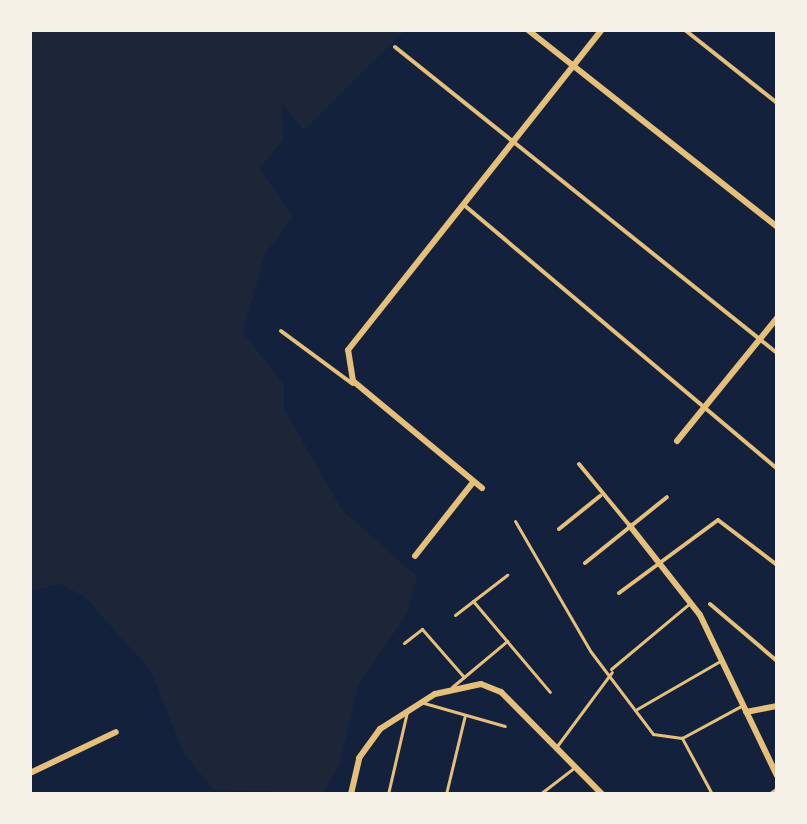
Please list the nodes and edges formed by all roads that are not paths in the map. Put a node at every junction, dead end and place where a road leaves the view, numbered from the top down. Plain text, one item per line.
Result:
1 (528, 30) edge
2 (602, 30) edge
3 (685, 30) edge
4 (395, 47) dead end
5 (573, 67) junction
6 (777, 103) edge
7 (513, 142) junction
8 (464, 205) junction
9 (777, 227) edge
10 (777, 318) edge
11 (281, 331) dead end
12 (760, 339) junction
13 (777, 353) edge
14 (370, 397) junction
15 (704, 407) junction
16 (677, 441) dead end
17 (579, 464) dead end
18 (777, 469) edge
19 (474, 481) junction
20 (482, 488) dead end
21 (600, 496) junction
22 (667, 497) dead end
23 (515, 521) dead end
24 (630, 526) junction
25 (559, 529) dead end
26 (415, 556) dead end
27 (659, 562) junction
28 (585, 563) dead end
29 (777, 565) edge
30 (507, 575) dead end
31 (619, 593) dead end
32 (473, 601) junction
33 (691, 602) junction
34 (710, 604) dead end
35 (455, 615) dead end
36 (507, 641) junction
37 (404, 643) dead end
38 (722, 660) junction
39 (777, 661) edge
40 (611, 671) junction
41 (464, 677) junction
42 (452, 687) junction
43 (550, 692) dead end
44 (420, 702) junction
45 (777, 706) edge
46 (745, 708) junction
47 (408, 709) junction
48 (637, 709) junction
49 (465, 715) junction
50 (505, 726) dead end
51 (116, 732) dead end
52 (682, 738) junction
53 (556, 747) junction
54 (575, 766) junction
55 (30, 773) edge
56 (777, 776) edge
57 (777, 788) edge
58 (351, 794) edge
59 (388, 794) edge
60 (446, 794) edge
61 (540, 794) edge
62 (602, 794) edge
63 (712, 794) edge
64 (769, 794) edge

1 - 5 street
2 - 5 street
3 - 6 street
4 - 7 street
5 - 7 street
5 - 9 street
7 - 8 street
7 - 12 street
8 - 14 street
8 - 15 street
10 - 12 street
11 - 14 street
12 - 13 street
12 - 15 street
14 - 19 street
15 - 16 street
15 - 18 street
17 - 21 street
19 - 20 street
19 - 26 street
21 - 24 street
21 - 25 street
22 - 24 street
23 - 40 lane
24 - 27 street
24 - 28 street
27 - 29 street
27 - 31 street
27 - 33 street
30 - 32 lane
32 - 35 lane
32 - 36 lane
33 - 38 street
33 - 40 lane
34 - 39 street
36 - 41 lane
36 - 43 lane
37 - 41 lane
38 - 46 street
38 - 48 lane
40 - 48 lane
40 - 53 lane
41 - 42 lane
42 - 44 street
42 - 53 street
44 - 47 street
44 - 49 lane
45 - 46 street
46 - 52 lane
46 - 56 street
47 - 58 street
47 - 59 lane
48 - 52 lane
49 - 50 lane
49 - 60 lane
51 - 55 street
52 - 63 lane
53 - 54 street
54 - 61 lane
54 - 62 street
57 - 64 lane

